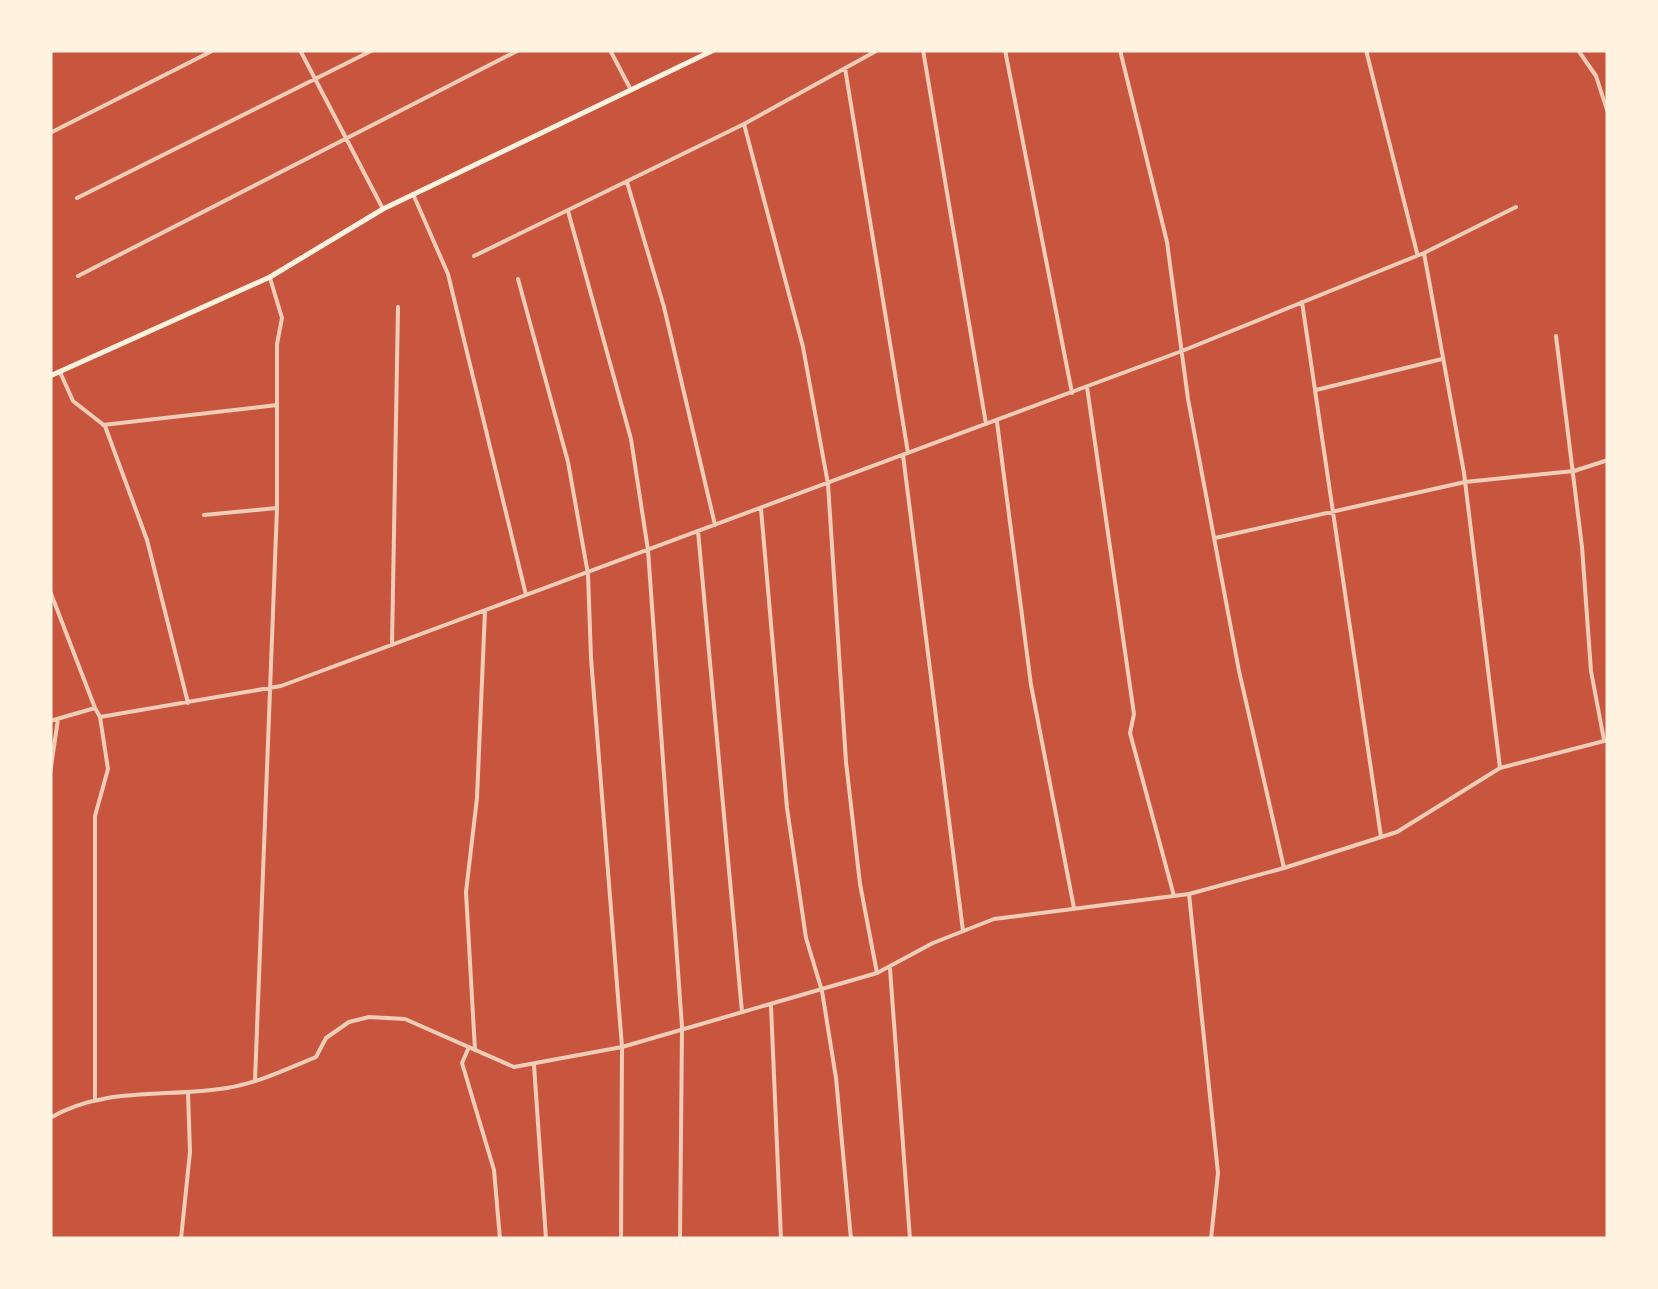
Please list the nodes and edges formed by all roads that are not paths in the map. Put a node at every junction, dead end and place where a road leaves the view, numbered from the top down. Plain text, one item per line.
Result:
1 (214, 50) edge
2 (300, 50) edge
3 (373, 50) edge
4 (519, 50) edge
5 (610, 50) edge
6 (714, 50) edge
7 (878, 50) edge
8 (923, 50) edge
9 (1005, 50) edge
10 (1120, 50) edge
11 (1366, 50) edge
12 (1578, 50) edge
13 (845, 68) junction
14 (317, 80) junction
15 (631, 90) junction
16 (1608, 113) edge
17 (744, 124) junction
18 (52, 132) dead end
19 (346, 138) junction
20 (627, 182) junction
21 (413, 194) junction
22 (78, 198) dead end
23 (1516, 207) dead end
24 (383, 209) junction
25 (568, 210) junction
26 (1421, 254) junction
27 (474, 256) dead end
28 (78, 276) dead end
29 (270, 277) junction
30 (518, 279) dead end
31 (1302, 302) junction
32 (398, 307) dead end
33 (1556, 336) dead end
34 (1182, 352) junction
35 (1443, 358) junction
36 (60, 372) junction
37 (50, 376) edge
38 (1087, 388) junction
39 (1316, 390) junction
40 (1072, 394) junction
41 (277, 404) junction
42 (997, 422) junction
43 (986, 424) junction
44 (103, 425) junction
45 (906, 454) junction
46 (1608, 460) edge
47 (1574, 470) junction
48 (1466, 482) junction
49 (828, 484) junction
50 (277, 508) junction
51 (760, 509) junction
52 (1334, 512) junction
53 (204, 515) dead end
54 (715, 525) junction
55 (698, 531) junction
56 (1215, 538) junction
57 (648, 550) junction
58 (588, 574) junction
59 (50, 590) edge
60 (526, 595) junction
61 (485, 610) junction
62 (392, 645) junction
63 (270, 688) junction
64 (188, 703) junction
65 (95, 708) junction
66 (100, 717) junction
67 (58, 719) junction
68 (50, 721) edge
69 (1606, 740) edge
70 (1500, 768) junction
71 (50, 774) edge
72 (1381, 836) junction
73 (1284, 868) junction
74 (1189, 894) junction
75 (1174, 896) junction
76 (1074, 908) junction
77 (963, 931) junction
78 (890, 969) junction
79 (877, 974) junction
80 (822, 990) junction
81 (771, 1006) junction
82 (742, 1012) junction
83 (682, 1027) junction
84 (622, 1047) junction
85 (472, 1049) junction
86 (534, 1066) junction
87 (255, 1081) junction
88 (188, 1093) junction
89 (94, 1100) junction
90 (50, 1118) edge
91 (181, 1239) edge
92 (500, 1239) edge
93 (546, 1239) edge
94 (621, 1239) edge
95 (680, 1239) edge
96 (781, 1239) edge
97 (851, 1239) edge
98 (910, 1239) edge
99 (1211, 1239) edge

1 - 18 street
2 - 14 street
3 - 14 street
4 - 19 street
5 - 15 street
6 - 15 main road
7 - 13 street
8 - 43 street
9 - 40 street
10 - 34 street
11 - 26 street
12 - 16 street
13 - 17 street
13 - 45 street
14 - 19 street
14 - 22 street
15 - 21 main road
17 - 20 street
17 - 49 street
19 - 24 street
19 - 28 street
20 - 25 street
20 - 54 street
21 - 24 main road
21 - 60 street
23 - 26 street
24 - 29 main road
25 - 27 street
25 - 57 street
26 - 31 street
26 - 35 street
29 - 36 main road
29 - 41 street
30 - 58 street
31 - 34 street
31 - 39 street
32 - 62 street
33 - 47 street
34 - 38 street
34 - 56 street
35 - 39 street
35 - 48 street
36 - 37 main road
36 - 44 street
38 - 40 street
38 - 75 street
39 - 52 street
40 - 42 street
41 - 44 street
41 - 50 street
42 - 43 street
42 - 76 street
43 - 45 street
44 - 64 street
45 - 49 street
45 - 77 street
46 - 47 street
47 - 48 street
47 - 69 street
48 - 52 street
48 - 70 street
49 - 51 street
49 - 79 street
50 - 53 street
50 - 63 street
51 - 54 street
51 - 80 street
52 - 56 street
52 - 72 street
54 - 55 street
55 - 57 street
55 - 82 street
56 - 73 street
57 - 58 street
57 - 83 street
58 - 60 street
58 - 84 street
59 - 65 street
60 - 61 street
61 - 62 street
61 - 85 street
62 - 63 street
63 - 64 street
63 - 87 street
64 - 66 street
65 - 66 street
65 - 67 street
66 - 89 street
67 - 68 street
67 - 71 street
69 - 70 street
70 - 72 street
72 - 73 street
73 - 74 street
74 - 75 street
74 - 99 street
75 - 76 street
76 - 77 street
77 - 78 street
78 - 79 street
78 - 98 street
79 - 80 street
80 - 81 street
80 - 97 street
81 - 82 street
81 - 96 street
82 - 83 street
83 - 84 street
83 - 95 street
84 - 86 street
84 - 94 street
85 - 86 street
85 - 87 street
85 - 92 street
86 - 93 street
87 - 88 street
88 - 89 street
88 - 91 street
89 - 90 street

